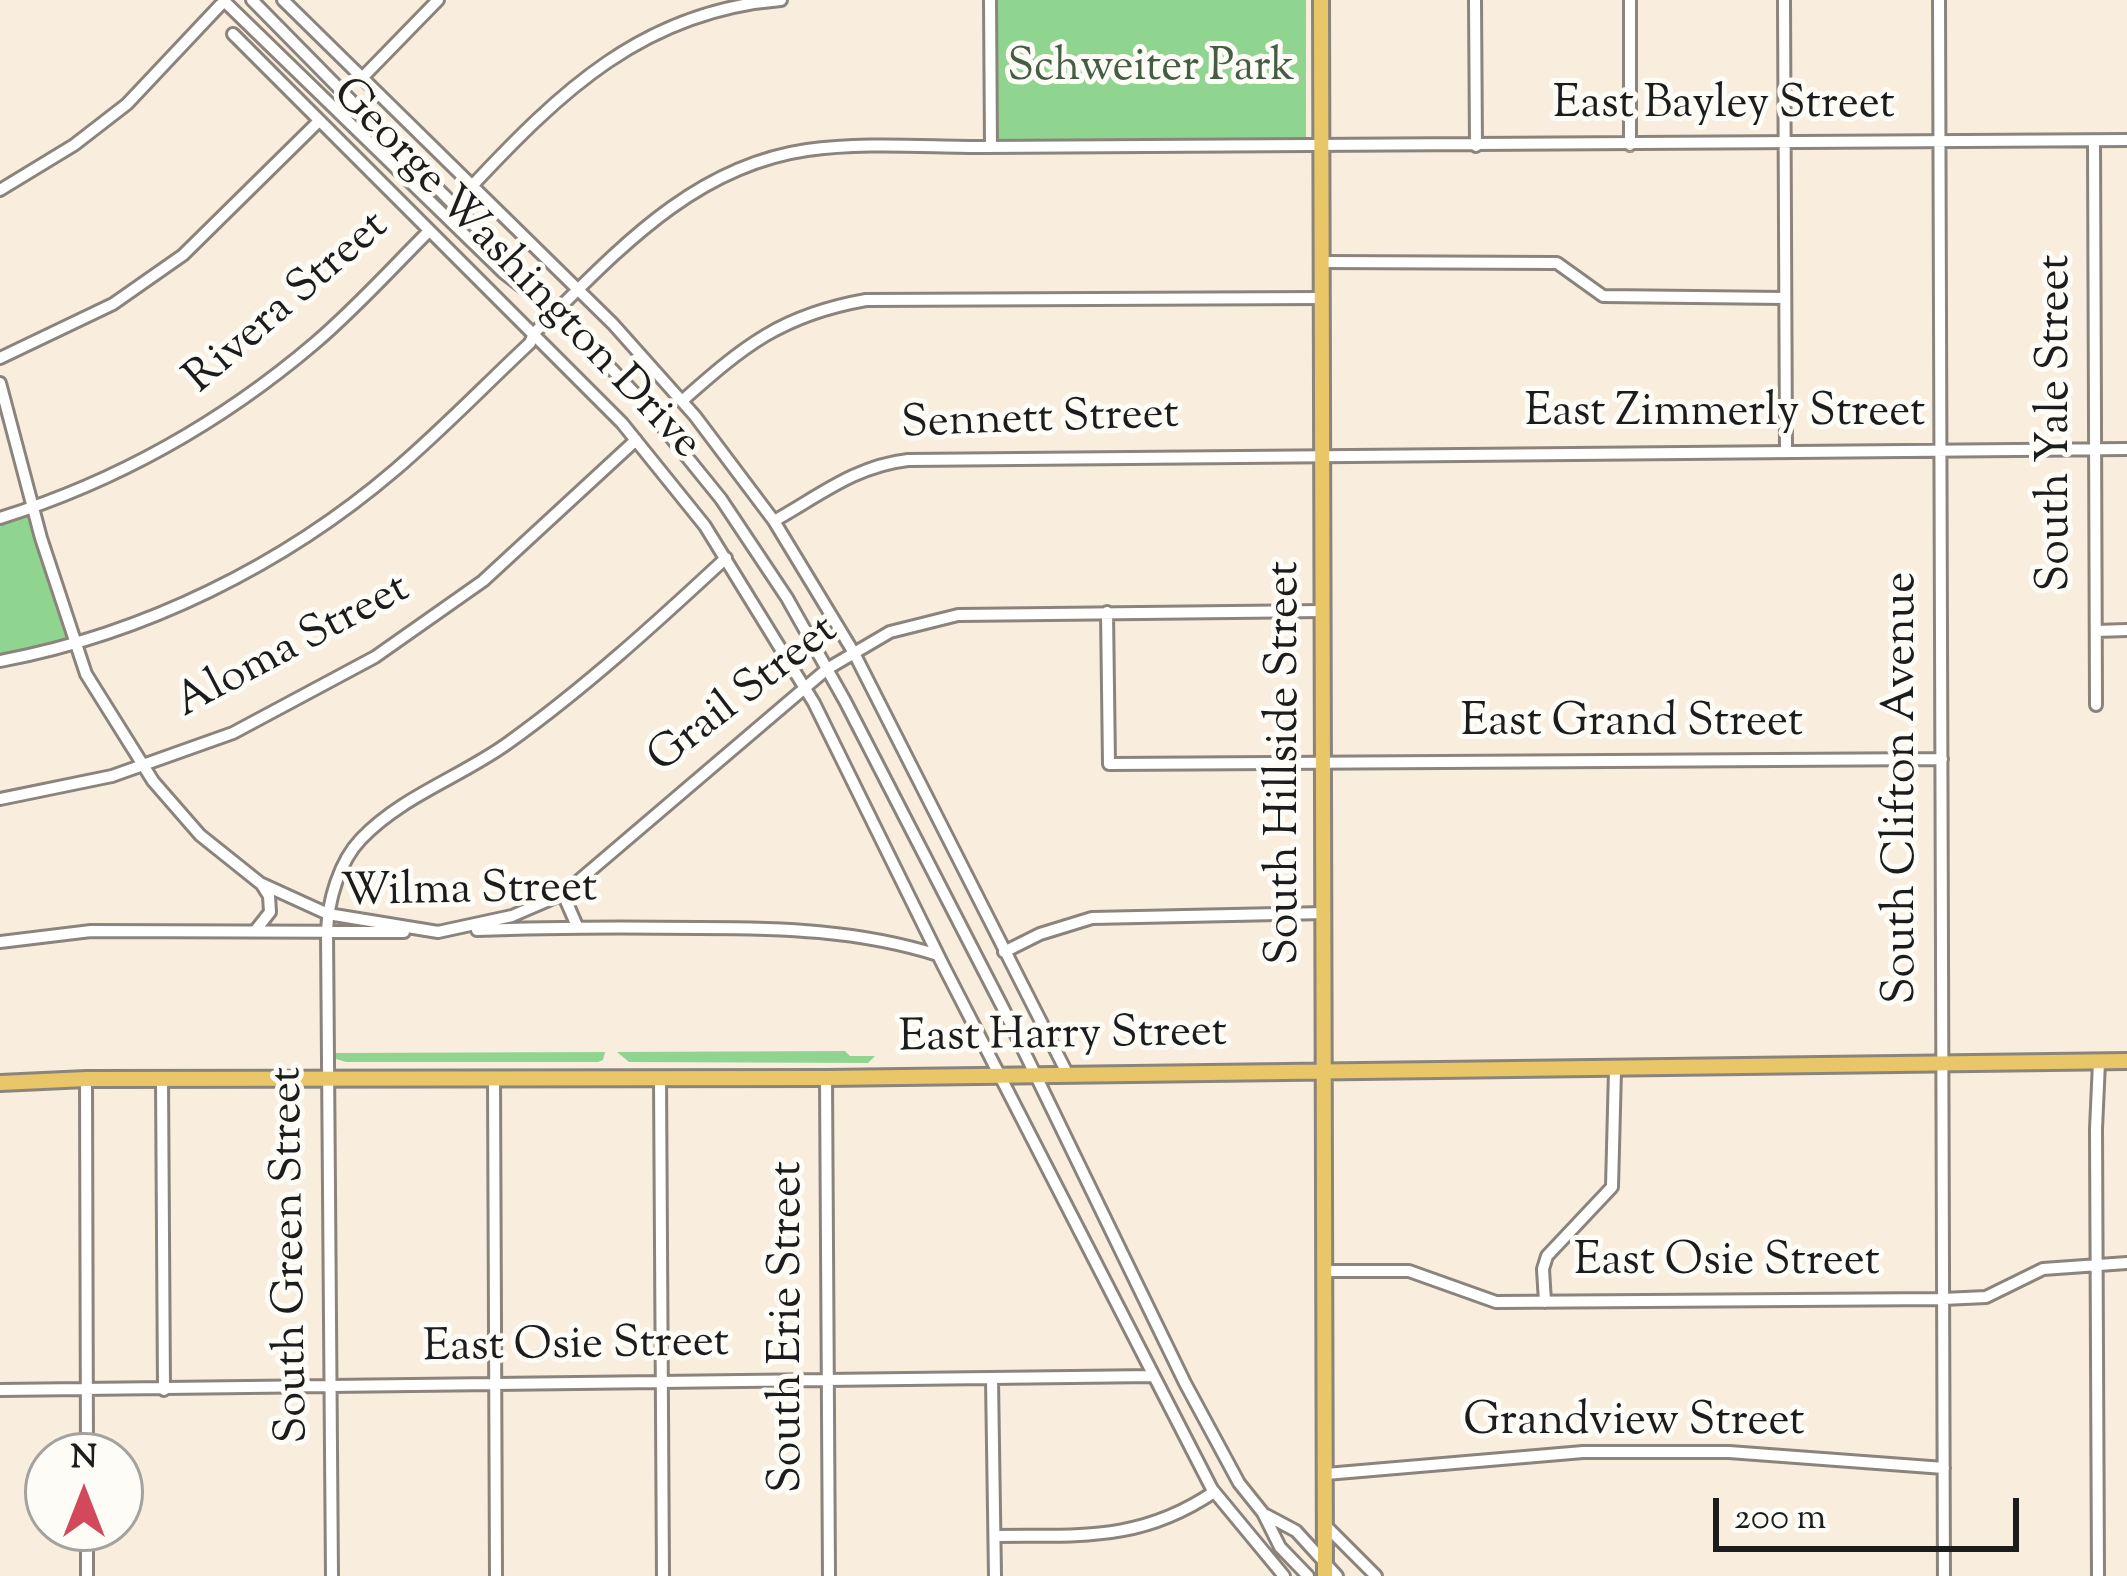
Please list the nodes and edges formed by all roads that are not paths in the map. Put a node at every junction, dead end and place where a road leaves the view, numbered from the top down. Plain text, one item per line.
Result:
1 (224, 0) edge
2 (252, 0) edge
3 (283, 0) edge
4 (439, 0) edge
5 (782, 0) edge
6 (990, 0) edge
7 (1322, 0) edge
8 (1475, 0) edge
9 (1630, 0) edge
10 (1784, 0) edge
11 (1939, 0) edge
12 (233, 34) dead end
13 (362, 78) junction
14 (319, 121) junction
15 (2127, 140) edge
16 (2094, 141) junction
17 (1938, 142) junction
18 (1785, 144) junction
19 (1630, 145) junction
20 (1322, 146) junction
21 (1476, 146) junction
22 (991, 147) junction
23 (471, 188) junction
24 (0, 190) edge
25 (428, 232) junction
26 (1322, 262) junction
27 (578, 291) junction
28 (1322, 298) junction
29 (1785, 298) junction
30 (555, 313) junction
31 (535, 333) junction
32 (0, 358) edge
33 (0, 383) edge
34 (682, 401) junction
35 (636, 440) junction
36 (2095, 449) junction
37 (2127, 449) edge
38 (1786, 451) junction
39 (1940, 451) junction
40 (1322, 454) junction
41 (32, 506) junction
42 (0, 518) edge
43 (774, 521) junction
44 (727, 558) junction
45 (1322, 611) junction
46 (1107, 612) junction
47 (2127, 630) edge
48 (2096, 631) junction
49 (75, 641) junction
50 (854, 653) junction
51 (0, 661) edge
52 (827, 669) junction
53 (805, 687) junction
54 (2096, 705) dead end
55 (1942, 759) junction
56 (1323, 764) junction
57 (143, 765) junction
58 (0, 799) edge
59 (260, 883) junction
60 (563, 894) junction
61 (1325, 913) junction
62 (328, 914) junction
63 (577, 926) junction
64 (248, 932) junction
65 (327, 932) junction
66 (438, 932) junction
67 (0, 942) edge
68 (1004, 952) junction
69 (938, 955) junction
70 (2127, 1061) edge
71 (2099, 1062) junction
72 (1942, 1066) junction
73 (1615, 1070) junction
74 (1326, 1071) junction
75 (1000, 1073) junction
76 (1033, 1073) junction
77 (1067, 1073) junction
78 (494, 1077) junction
79 (328, 1078) junction
80 (660, 1078) junction
81 (826, 1078) junction
82 (86, 1079) junction
83 (162, 1079) junction
84 (0, 1082) edge
85 (2127, 1263) edge
86 (2096, 1264) junction
87 (1326, 1271) junction
88 (1943, 1299) junction
89 (1546, 1302) junction
90 (1154, 1376) junction
91 (992, 1379) junction
92 (827, 1382) junction
93 (662, 1384) junction
94 (496, 1385) junction
95 (332, 1387) junction
96 (87, 1389) junction
97 (0, 1390) edge
98 (164, 1390) junction
99 (87, 1432) edge
100 (1944, 1468) junction
101 (1326, 1474) junction
102 (1214, 1492) junction
103 (1263, 1513) junction
104 (1324, 1525) junction
105 (994, 1536) junction
106 (1325, 1569) edge
107 (332, 1576) edge
108 (496, 1576) edge
109 (663, 1576) edge
110 (829, 1576) edge
111 (995, 1576) edge
112 (1284, 1576) edge
113 (1308, 1576) edge
114 (1337, 1576) edge
115 (1376, 1576) edge
116 (1944, 1576) edge
117 (2098, 1576) edge

1 - 24 street
1 - 30 street
2 - 30 street
3 - 13 street, George Washington Drive
4 - 13 street
5 - 23 street
6 - 22 street
7 - 20 main road, South Hillside Street
8 - 21 street
9 - 19 street
10 - 18 street
11 - 17 street, South Clifton Avenue
12 - 14 street, George Washington Drive
13 - 23 street, George Washington Drive
14 - 25 street, George Washington Drive
14 - 32 street
15 - 16 street, East Bayley Street
16 - 17 street, East Bayley Street
16 - 36 street, South Yale Street
17 - 18 street, East Bayley Street
17 - 39 street, South Clifton Avenue
18 - 19 street, East Bayley Street
18 - 29 street
19 - 21 street, East Bayley Street
20 - 21 street, East Bayley Street
20 - 22 street, East Bayley Street
20 - 26 main road, South Hillside Street
22 - 27 street, East Bayley Street
23 - 27 street, George Washington Drive
25 - 31 street, George Washington Drive
25 - 41 street, Rivera Street
26 - 28 main road, South Hillside Street
26 - 29 street
27 - 30 street, East Bayley Street
27 - 34 street, George Washington Drive
28 - 34 street
28 - 40 main road, South Hillside Street
29 - 38 street
30 - 31 street, East Bayley Street
30 - 52 street
31 - 35 street, George Washington Drive
31 - 49 street, East Bayley Street
33 - 41 street
34 - 43 street, George Washington Drive
35 - 44 street, George Washington Drive
35 - 57 street, Aloma Street
36 - 37 street, East Zimmerly Street
36 - 39 street, East Zimmerly Street
36 - 48 street, South Yale Street
38 - 39 street, East Zimmerly Street
38 - 40 street, East Zimmerly Street
39 - 55 street, South Clifton Avenue
40 - 43 street, Sennett Street
40 - 45 main road, South Hillside Street
41 - 42 street, Rivera Street
41 - 49 street
43 - 50 street, George Washington Drive
44 - 53 street, George Washington Drive
44 - 62 street
45 - 46 street, Grail Street
45 - 56 main road, South Hillside Street
46 - 50 street, Grail Street
46 - 56 street, East Grand Street
47 - 48 street
48 - 54 street, South Yale Street
49 - 51 street, East Bayley Street
49 - 57 street
50 - 52 street, Grail Street
50 - 68 street, George Washington Drive
52 - 53 street, Grail Street
52 - 76 street
53 - 60 street, Grail Street
53 - 69 street, George Washington Drive
55 - 56 street, East Grand Street
55 - 72 street, South Clifton Avenue
56 - 61 main road, South Hillside Street
57 - 58 street, Aloma Street
57 - 59 street
59 - 62 street
59 - 64 street
60 - 63 street
60 - 66 street, Grail Street
61 - 68 street
61 - 74 main road, South Hillside Street
62 - 65 street, South Green Street
62 - 66 street
63 - 66 street, Wilma Street
63 - 69 street, Wilma Street
64 - 65 street, Wilma Street
64 - 67 street, Wilma Street
65 - 66 street, Wilma Street
65 - 79 street, South Green Street
68 - 77 street, George Washington Drive
69 - 75 street, George Washington Drive
70 - 71 main road, East Harry Street
71 - 72 main road, East Harry Street
71 - 86 street
72 - 73 main road, East Harry Street
72 - 88 street, South Clifton Avenue
73 - 74 main road, East Harry Street
73 - 89 street
74 - 77 main road, East Harry Street
74 - 87 main road, South Hillside Street
75 - 76 main road, East Harry Street
75 - 81 main road, East Harry Street
75 - 90 street, George Washington Drive
76 - 77 main road, East Harry Street
76 - 103 street
78 - 79 main road, East Harry Street
78 - 80 main road, East Harry Street
78 - 94 street
79 - 83 main road, East Harry Street
79 - 95 street, South Green Street
80 - 81 main road, East Harry Street
80 - 93 street
81 - 92 street, South Erie Street
82 - 83 main road, East Harry Street
82 - 84 main road, East Harry Street
82 - 96 street
83 - 98 street
85 - 86 street, East Osie Street
86 - 88 street, East Osie Street
86 - 117 street
87 - 89 street, East Osie Street
87 - 101 main road, South Hillside Street
88 - 89 street, East Osie Street
88 - 100 street, South Clifton Avenue
90 - 91 street, East Osie Street
90 - 102 street, George Washington Drive
91 - 92 street, East Osie Street
91 - 105 street
92 - 93 street, East Osie Street
92 - 110 street, South Erie Street
93 - 94 street, East Osie Street
93 - 109 street
94 - 95 street, East Osie Street
94 - 108 street
95 - 98 street, East Osie Street
95 - 107 street, South Green Street
96 - 97 street, East Osie Street
96 - 98 street, East Osie Street
96 - 99 street
100 - 101 street, Grandview Street
100 - 116 street, South Clifton Avenue
101 - 104 main road, South Hillside Street
102 - 105 street
102 - 112 street, George Washington Drive
103 - 106 street
103 - 113 street
104 - 106 main road, South Hillside Street
104 - 115 street
105 - 111 street
106 - 114 street

